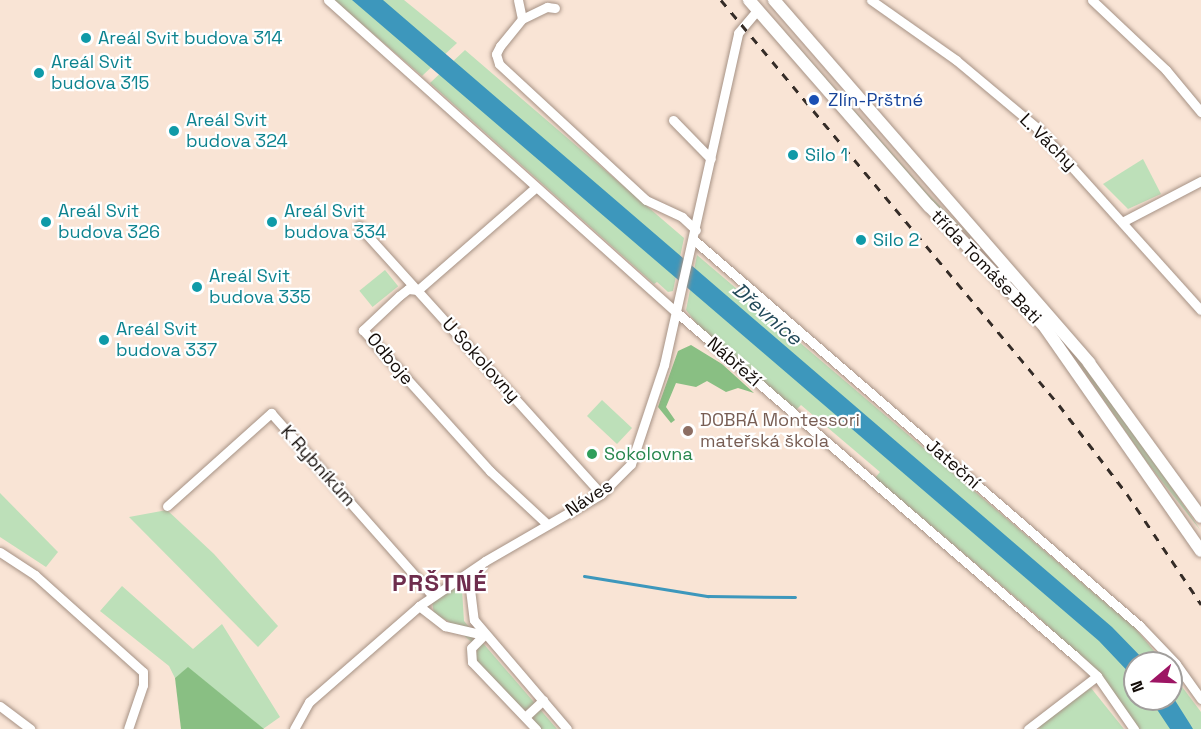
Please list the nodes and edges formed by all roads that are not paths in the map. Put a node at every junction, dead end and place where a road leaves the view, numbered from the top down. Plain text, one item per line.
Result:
1 (328, 0) edge
2 (518, 0) edge
3 (768, 0) edge
4 (774, 0) edge
5 (871, 0) edge
6 (1092, 0) edge
7 (753, 5) edge
8 (555, 8) dead end
9 (522, 19) junction
10 (1201, 112) edge
11 (673, 120) dead end
12 (711, 159) junction
13 (1201, 181) edge
14 (536, 187) junction
15 (1124, 221) junction
16 (359, 226) dead end
17 (694, 240) junction
18 (418, 290) junction
19 (1201, 310) edge
20 (675, 311) junction
21 (602, 494) junction
22 (167, 506) dead end
23 (1201, 518) edge
24 (547, 524) junction
25 (1201, 551) edge
26 (0, 552) edge
27 (485, 561) junction
28 (433, 596) junction
29 (419, 606) junction
30 (484, 635) junction
31 (1097, 676) junction
32 (1201, 699) edge
33 (543, 700) junction
34 (0, 705) edge
35 (525, 717) junction
36 (30, 729) edge
37 (128, 729) edge
38 (294, 729) edge
39 (536, 729) edge
40 (567, 729) edge
41 (1028, 729) edge
42 (1134, 729) edge

1 - 14 street, Nábřeží
2 - 9 street
3 - 7 main road
4 - 23 main road, třída Tomáše Bati
5 - 15 street, L. Váchy
6 - 10 street
7 - 12 street, Náves
7 - 25 main road, třída Tomáše Bati
8 - 9 street
9 - 17 street, Jateční
11 - 12 street
12 - 17 street, Náves
13 - 15 street
14 - 18 street, Odboje
14 - 20 street, Nábřeží
15 - 19 street, L. Váchy
16 - 18 street, U Sokolovny
17 - 20 street, Náves
17 - 32 street, Jateční
18 - 21 street, U Sokolovny
18 - 24 street, Odboje
20 - 21 street, Náves
20 - 31 street, Nábřeží
21 - 24 street, Náves
22 - 28 street, K Rybníkům
24 - 27 street, Náves
26 - 37 street
27 - 28 street, Náves
27 - 30 street
28 - 29 street, Náves
29 - 30 street
29 - 38 street, Náves
30 - 33 street
30 - 35 street
31 - 41 street
31 - 42 street, Nábřeží
33 - 35 street
33 - 40 street
34 - 36 street
35 - 39 street

